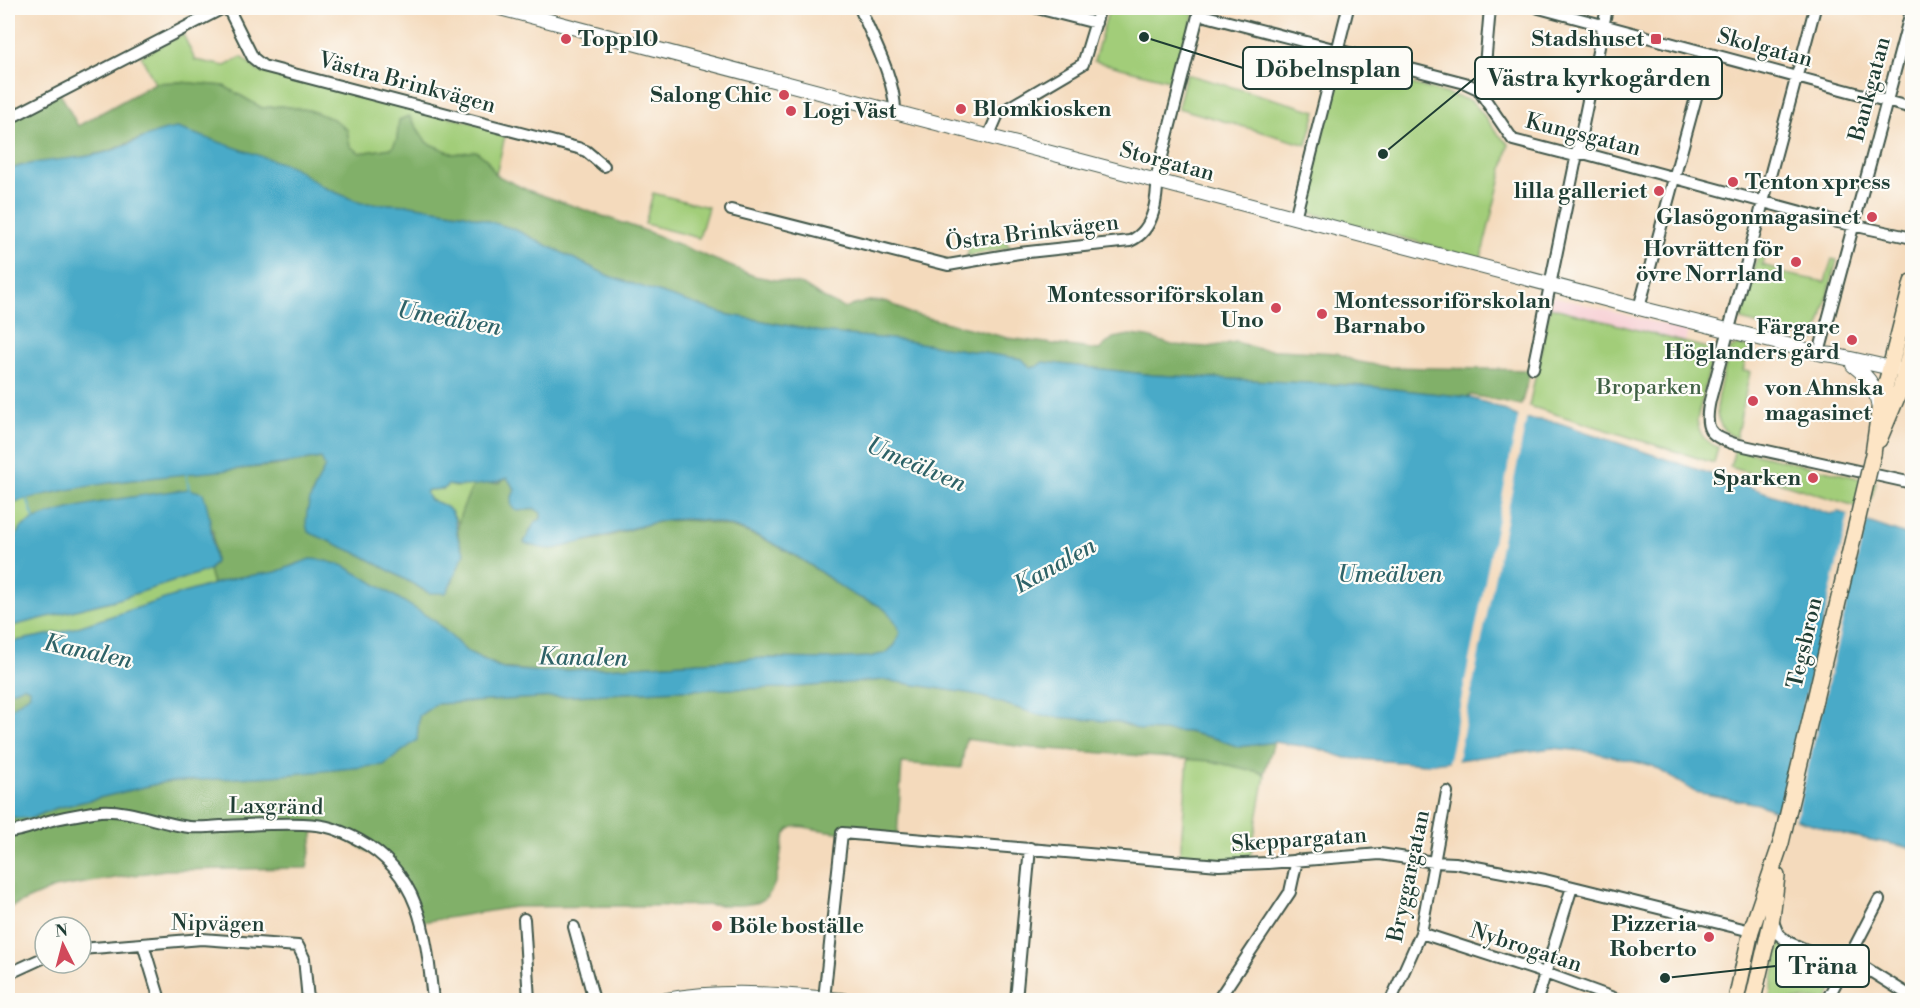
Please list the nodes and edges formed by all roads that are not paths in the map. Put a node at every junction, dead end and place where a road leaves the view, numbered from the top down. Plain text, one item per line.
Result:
1 (225, 8) edge
2 (500, 8) edge
3 (860, 8) edge
4 (1037, 8) edge
5 (1100, 8) edge
6 (1348, 8) edge
7 (1491, 8) edge
8 (1539, 8) edge
9 (1607, 8) edge
10 (1815, 8) edge
11 (1912, 8) edge
12 (1199, 11) edge
13 (1096, 23) junction
14 (1602, 24) junction
15 (1336, 50) junction
16 (1708, 53) junction
17 (1796, 77) junction
18 (1478, 89) junction
19 (1887, 101) junction
20 (1912, 108) edge
21 (895, 111) junction
22 (8, 118) edge
23 (989, 135) junction
24 (1575, 156) junction
25 (604, 166) dead end
26 (1674, 178) junction
27 (1158, 181) junction
28 (1764, 202) junction
29 (731, 210) dead end
30 (1295, 218) junction
31 (1854, 224) junction
32 (1912, 237) edge
33 (1912, 282) edge
34 (1550, 283) junction
35 (1639, 308) junction
36 (1728, 330) junction
37 (1912, 344) edge
38 (1821, 354) junction
39 (1852, 365) junction
40 (1533, 368) dead end
41 (1901, 374) edge
42 (1879, 411) junction
43 (1873, 454) junction
44 (1912, 483) edge
45 (1447, 792) dead end
46 (8, 832) edge
47 (1781, 843) junction
48 (1030, 848) junction
49 (1297, 860) junction
50 (1434, 862) junction
51 (1572, 887) junction
52 (1879, 900) dead end
53 (1772, 918) junction
54 (524, 919) dead end
55 (574, 927) dead end
56 (1751, 931) junction
57 (1420, 933) junction
58 (143, 944) junction
59 (93, 948) edge
60 (33, 963) edge
61 (1845, 967) junction
62 (1545, 973) junction
63 (8, 974) edge
64 (720, 997) edge
65 (1912, 997) edge
66 (824, 999) junction
67 (160, 1000) edge
68 (308, 1000) edge
69 (433, 1000) edge
70 (529, 1000) edge
71 (594, 1000) edge
72 (666, 1000) edge
73 (843, 1000) edge
74 (1016, 1000) edge
75 (1218, 1000) edge
76 (1391, 1000) edge
77 (1537, 1000) edge
78 (1619, 1000) edge
79 (1736, 1000) edge
80 (1753, 1000) edge
81 (1827, 1000) edge

1 - 22 street
1 - 25 street, Västra Brinkvägen
2 - 21 street, Storgatan
3 - 21 street
4 - 13 street
5 - 13 street
6 - 15 street
7 - 18 street
8 - 14 street, Skolgatan
9 - 14 street
10 - 17 street
11 - 19 street, Bankgatan
12 - 15 street
12 - 27 street, Östra Brinkvägen
13 - 23 street
14 - 16 street, Skolgatan
14 - 24 street
15 - 18 street
15 - 30 street
16 - 17 street, Skolgatan
16 - 26 street
17 - 19 street, Skolgatan
17 - 28 street
18 - 24 street, Kungsgatan
19 - 20 street, Skolgatan
19 - 31 street, Bankgatan
21 - 23 street, Storgatan
23 - 27 street, Storgatan
24 - 26 street, Kungsgatan
24 - 34 street
26 - 28 street, Kungsgatan
26 - 35 street
27 - 29 street, Östra Brinkvägen
27 - 30 street, Storgatan
28 - 31 street, Kungsgatan
28 - 36 street
30 - 34 street, Storgatan
31 - 32 street, Kungsgatan
31 - 38 street, Bankgatan
33 - 41 main road
34 - 35 street, Storgatan
34 - 40 street
35 - 36 street, Storgatan
36 - 38 street, Storgatan
36 - 44 street
37 - 41 main road
38 - 39 street, Storgatan
38 - 41 street, Storgatan
39 - 41 street, Storgatan
39 - 42 street, Storgatan
41 - 42 main road
41 - 43 main road
42 - 43 main road
43 - 47 main road, Tegsbron, bridge
45 - 50 street, Bryggargatan
46 - 69 street, Laxgränd
47 - 53 main road
47 - 56 main road
48 - 49 street, Skeppargatan
48 - 66 street, Skeppargatan
48 - 74 street
49 - 50 street, Skeppargatan
49 - 75 street
50 - 51 street, Skeppargatan
50 - 57 street, Bryggargatan
51 - 56 street, Skeppargatan
51 - 62 street
52 - 61 street
53 - 61 street
53 - 80 main road
54 - 70 street
55 - 71 street
56 - 79 main road
57 - 62 street, Nybrogatan
57 - 76 street, Bryggargatan
58 - 59 street, Nipvägen
58 - 67 street
58 - 68 street, Nipvägen
60 - 63 street
61 - 65 street
61 - 81 street
62 - 77 street
62 - 78 street, Nybrogatan
64 - 66 street
64 - 72 street
66 - 73 street

